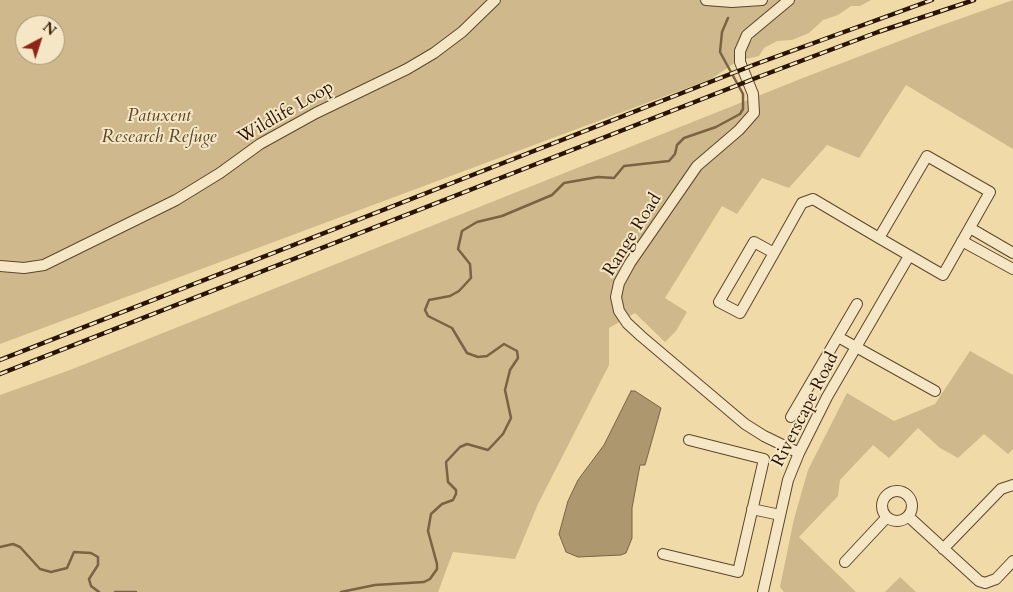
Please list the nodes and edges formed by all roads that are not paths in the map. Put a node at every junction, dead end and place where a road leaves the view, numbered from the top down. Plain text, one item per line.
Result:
1 (495, 0) edge
2 (706, 0) edge
3 (762, 0) edge
4 (789, 0) edge
5 (970, 228) junction
6 (879, 238) junction
7 (962, 241) junction
8 (774, 253) junction
9 (1013, 253) edge
10 (910, 256) junction
11 (0, 266) edge
12 (1013, 270) edge
13 (857, 304) dead end
14 (838, 337) junction
15 (856, 347) junction
16 (935, 391) dead end
17 (791, 417) dead end
18 (689, 440) dead end
19 (799, 453) junction
20 (1013, 484) edge
21 (752, 509) junction
22 (780, 515) junction
23 (887, 517) junction
24 (909, 517) junction
25 (943, 549) junction
26 (663, 554) dead end
27 (1013, 561) edge
28 (845, 562) dead end
29 (763, 592) edge

1 - 11 street, Wildlife Loop
2 - 3 street
4 - 19 street, Range Road
5 - 6 street
5 - 7 street
5 - 9 street
6 - 8 street
6 - 10 street
7 - 10 street
7 - 12 street
8 - 8 street
10 - 15 street, Riverscape Road
13 - 14 street
14 - 15 street
14 - 17 street
15 - 16 street
15 - 19 street, Riverscape Road
18 - 21 street
19 - 22 street, Riverscape Road
20 - 25 street
21 - 22 street
21 - 26 street
22 - 29 street, Riverscape Road
23 - 24 street
23 - 24 street
23 - 28 street
24 - 25 street
25 - 27 street

